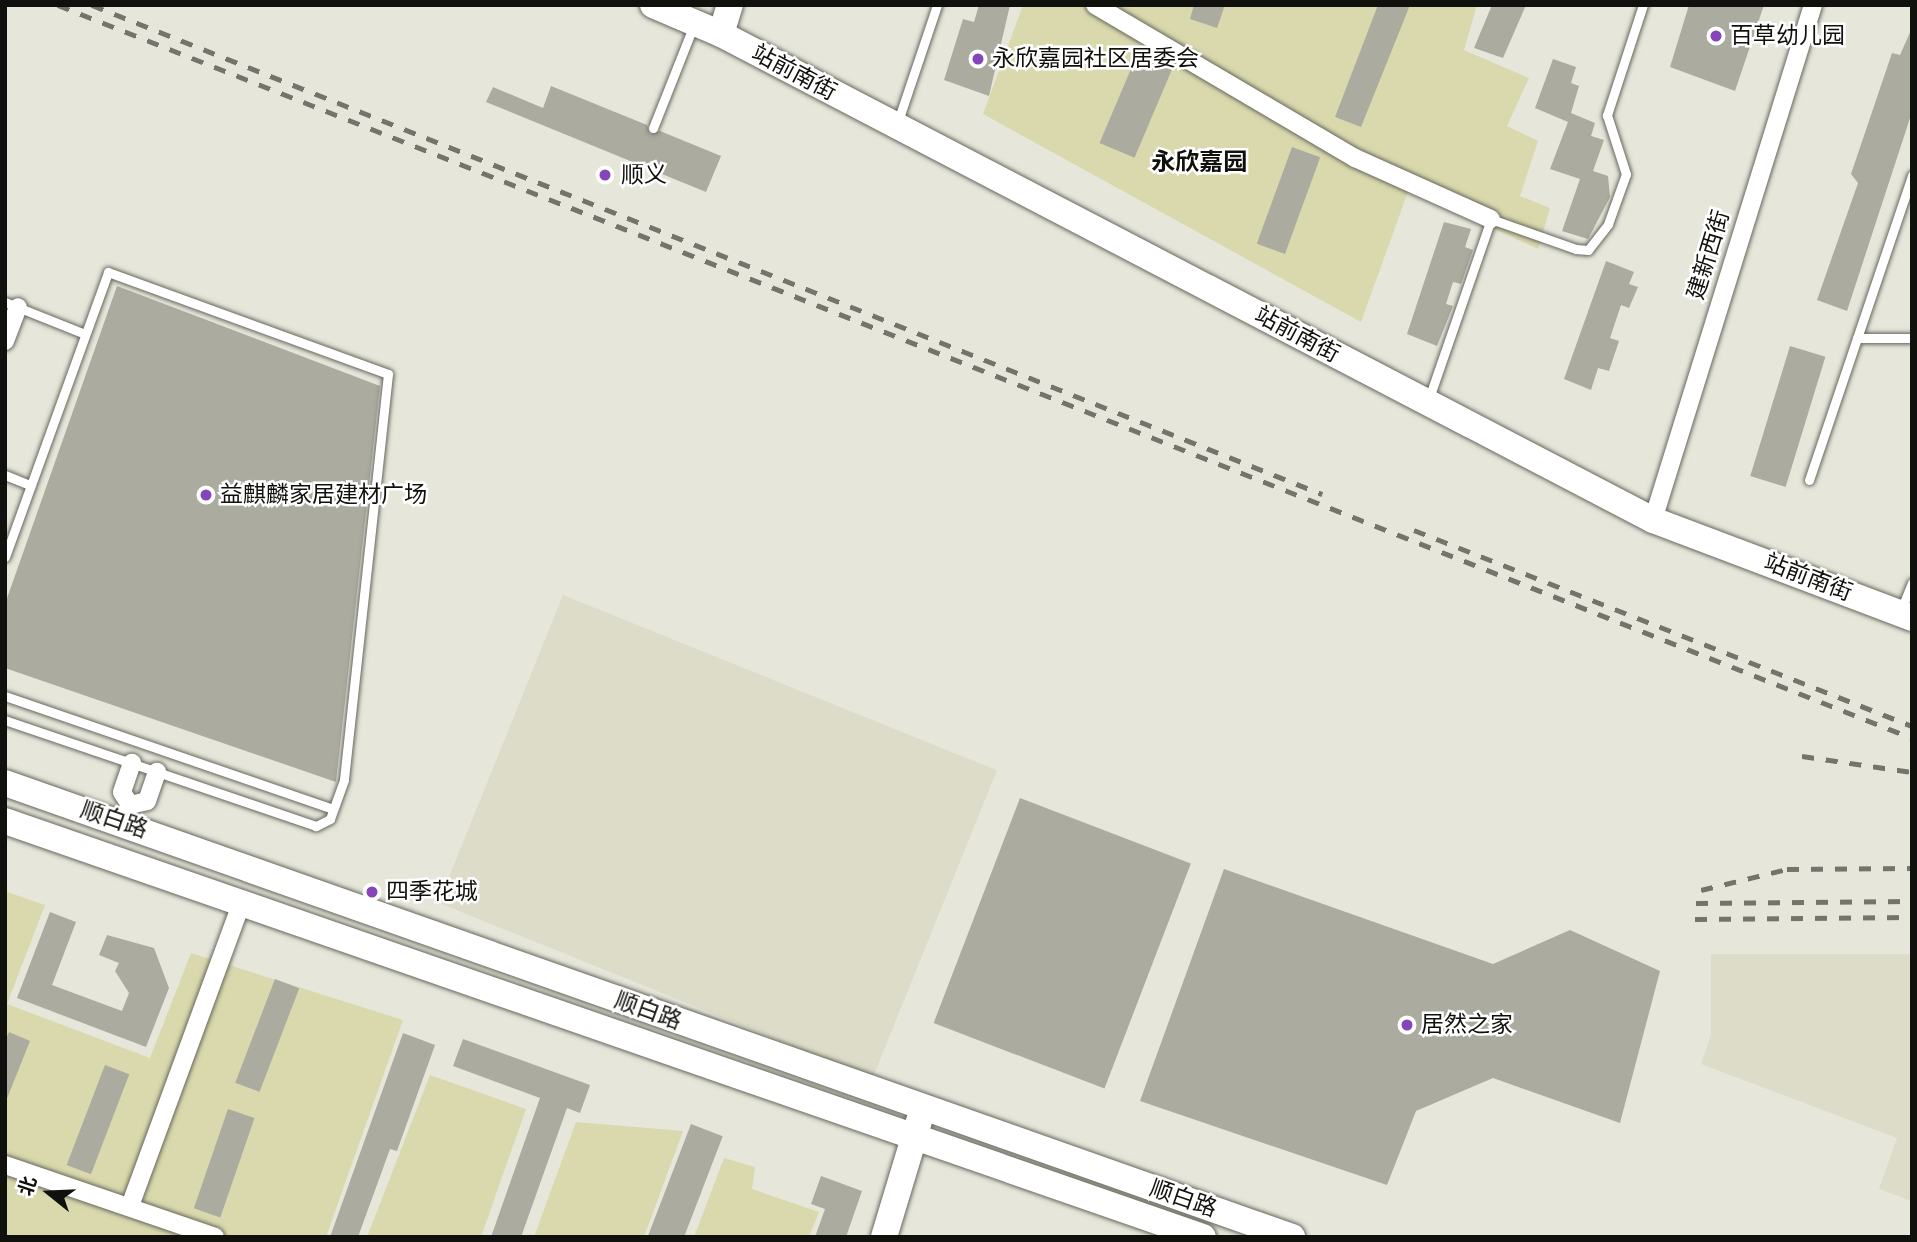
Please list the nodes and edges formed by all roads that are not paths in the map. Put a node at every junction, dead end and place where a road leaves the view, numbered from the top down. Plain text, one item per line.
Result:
1 (653, 5) edge
2 (730, 5) edge
3 (937, 5) edge
4 (1095, 5) edge
5 (1643, 5) edge
6 (1813, 5) edge
7 (709, 22) edge
8 (896, 126) junction
9 (653, 128) dead end
10 (1912, 174) edge
11 (1491, 219) junction
12 (11, 304) edge
13 (85, 334) junction
14 (1857, 338) junction
15 (1912, 338) edge
16 (5, 341) edge
17 (1427, 403) junction
18 (5, 475) edge
19 (1809, 480) dead end
20 (30, 485) junction
21 (1653, 520) junction
22 (5, 557) edge
23 (1912, 583) edge
24 (1906, 615) edge
25 (5, 696) edge
26 (5, 720) edge
27 (132, 763) junction
28 (157, 772) junction
29 (5, 783) edge
30 (333, 809) junction
31 (127, 814) junction
32 (5, 821) edge
33 (242, 901) junction
34 (931, 1112) junction
35 (922, 1138) junction
36 (5, 1165) edge
37 (130, 1206) junction
38 (215, 1237) edge
39 (884, 1237) edge
40 (901, 1237) edge
41 (1203, 1237) edge
42 (1292, 1237) edge

1 - 7 main road, 站前南街
2 - 7 main road
3 - 8 lane
4 - 11 street
5 - 11 lane
6 - 21 street, 建新西街
7 - 8 main road, 站前南街
7 - 9 lane
8 - 17 main road, 站前南街
10 - 14 lane
11 - 17 lane
12 - 13 lane
12 - 16 street
13 - 20 lane
13 - 30 lane
14 - 15 lane
14 - 19 lane
17 - 21 main road, 站前南街
18 - 20 lane
20 - 22 lane
21 - 24 main road, 站前南街
23 - 24 lane
25 - 30 lane
26 - 27 lane
27 - 28 lane
27 - 31 street
28 - 30 lane
28 - 31 street
29 - 31 main road, 顺白路
31 - 34 main road, 顺白路
32 - 33 main road, 顺白路
33 - 35 main road, 顺白路
33 - 37 street
34 - 35 main road
34 - 42 main road, 顺白路
35 - 39 main road
35 - 40 main road
35 - 41 main road, 顺白路
36 - 37 street
37 - 38 street

